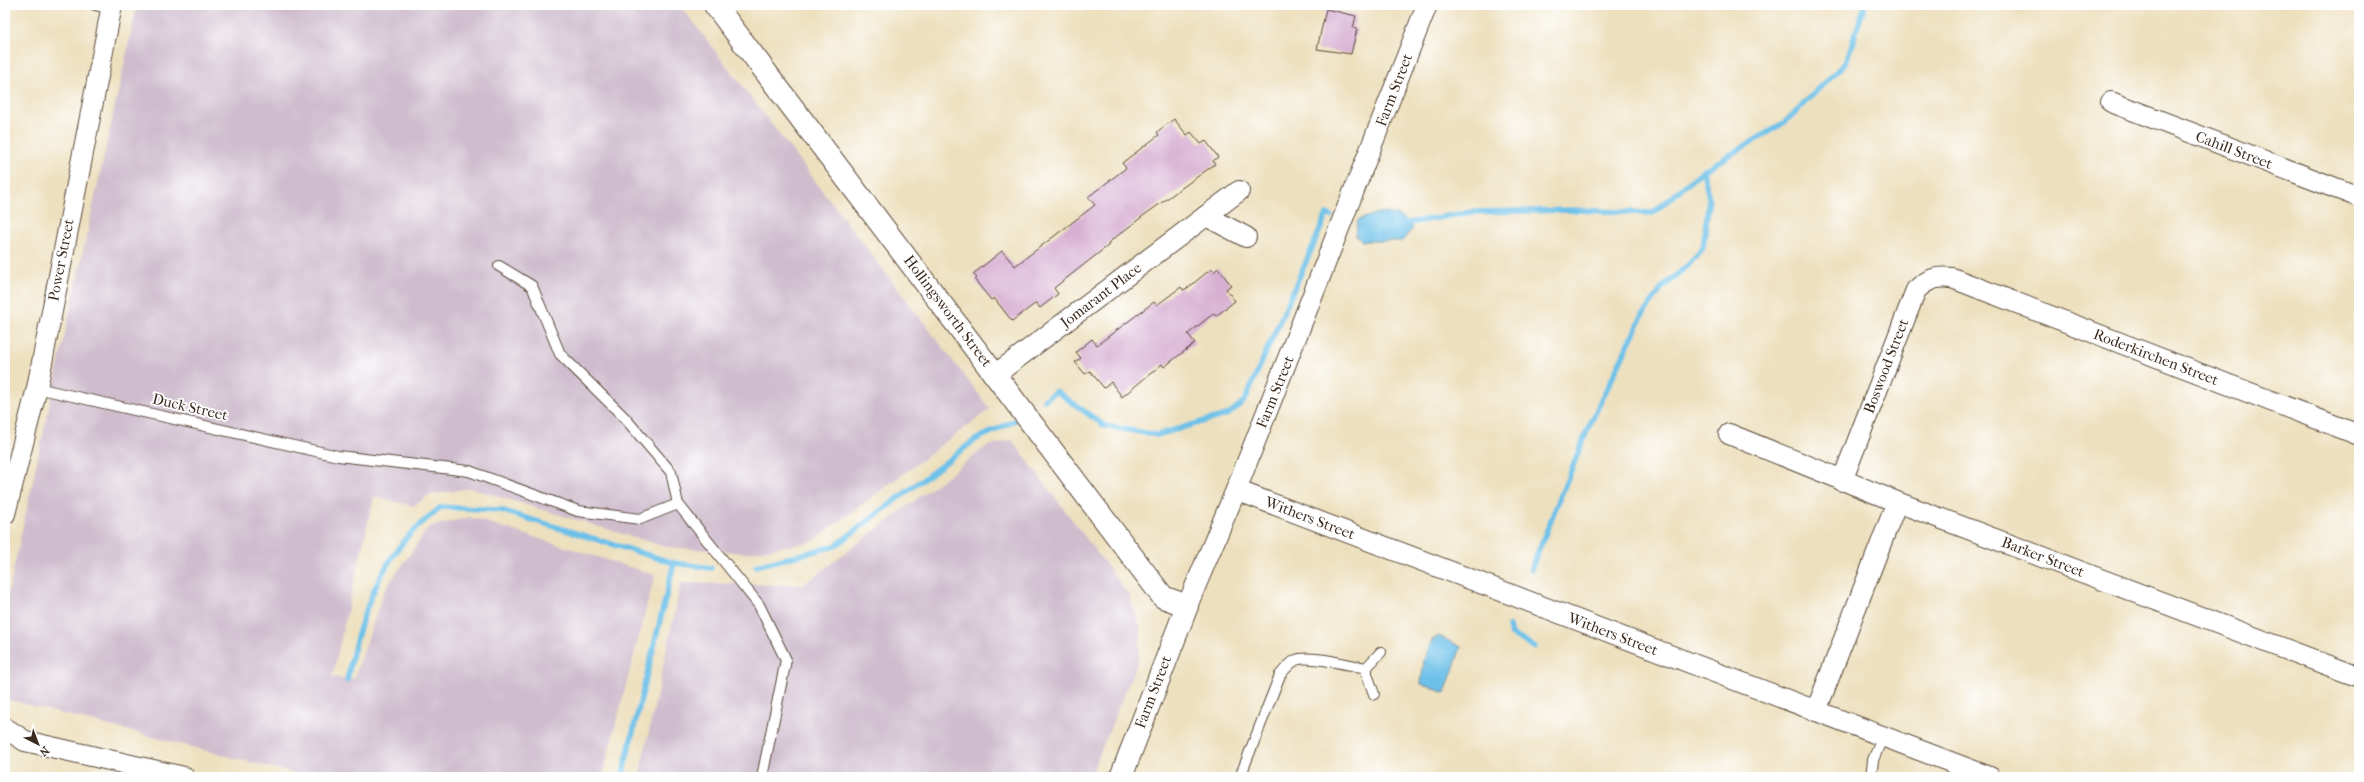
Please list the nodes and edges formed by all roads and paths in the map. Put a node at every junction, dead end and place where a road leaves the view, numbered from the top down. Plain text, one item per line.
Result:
1 (715, 5) edge
2 (1427, 5) edge
3 (106, 6) edge
4 (2111, 102) dead end
5 (1239, 191) dead end
6 (2359, 197) edge
7 (1206, 216) junction
8 (1246, 237) dead end
9 (499, 266) dead end
10 (1952, 278) joint
11 (996, 374) junction
12 (37, 388) junction
13 (1729, 434) dead end
14 (2359, 435) edge
15 (1842, 481) junction
16 (1236, 490) junction
17 (1897, 502) junction
18 (678, 504) junction
19 (5, 514) edge
20 (1188, 606) junction
21 (1382, 652) dead end
22 (1367, 668) junction
23 (2359, 677) edge
24 (1374, 694) dead end
25 (1816, 711) junction
26 (5, 728) edge
27 (1883, 736) junction
28 (184, 777) edge
29 (762, 777) edge
30 (1121, 777) edge
31 (1240, 777) edge
32 (1871, 777) edge
33 (1990, 777) edge

1 - 11 street, Hollingsworth Street
2 - 16 street, Farm Street
3 - 12 street, Power Street
4 - 6 street, Cahill Street
5 - 7 street, Jomarant Place
7 - 8 street
7 - 11 street, Jomarant Place
9 - 18 lane
10 - 14 street, Roderkirchen Street
10 - 15 street, Boswood Street
11 - 20 street, Hollingsworth Street
12 - 18 lane, Duck Street
12 - 19 street, Power Street
13 - 15 street, Barker Street
15 - 17 street, Barker Street
16 - 20 street, Farm Street
16 - 25 street, Withers Street
17 - 23 street, Barker Street
17 - 25 street
18 - 29 lane
20 - 30 street, Farm Street
21 - 22 lane
22 - 24 lane
22 - 31 lane
25 - 27 street, Withers Street
26 - 28 street
27 - 32 lane
27 - 33 street, Withers Street

